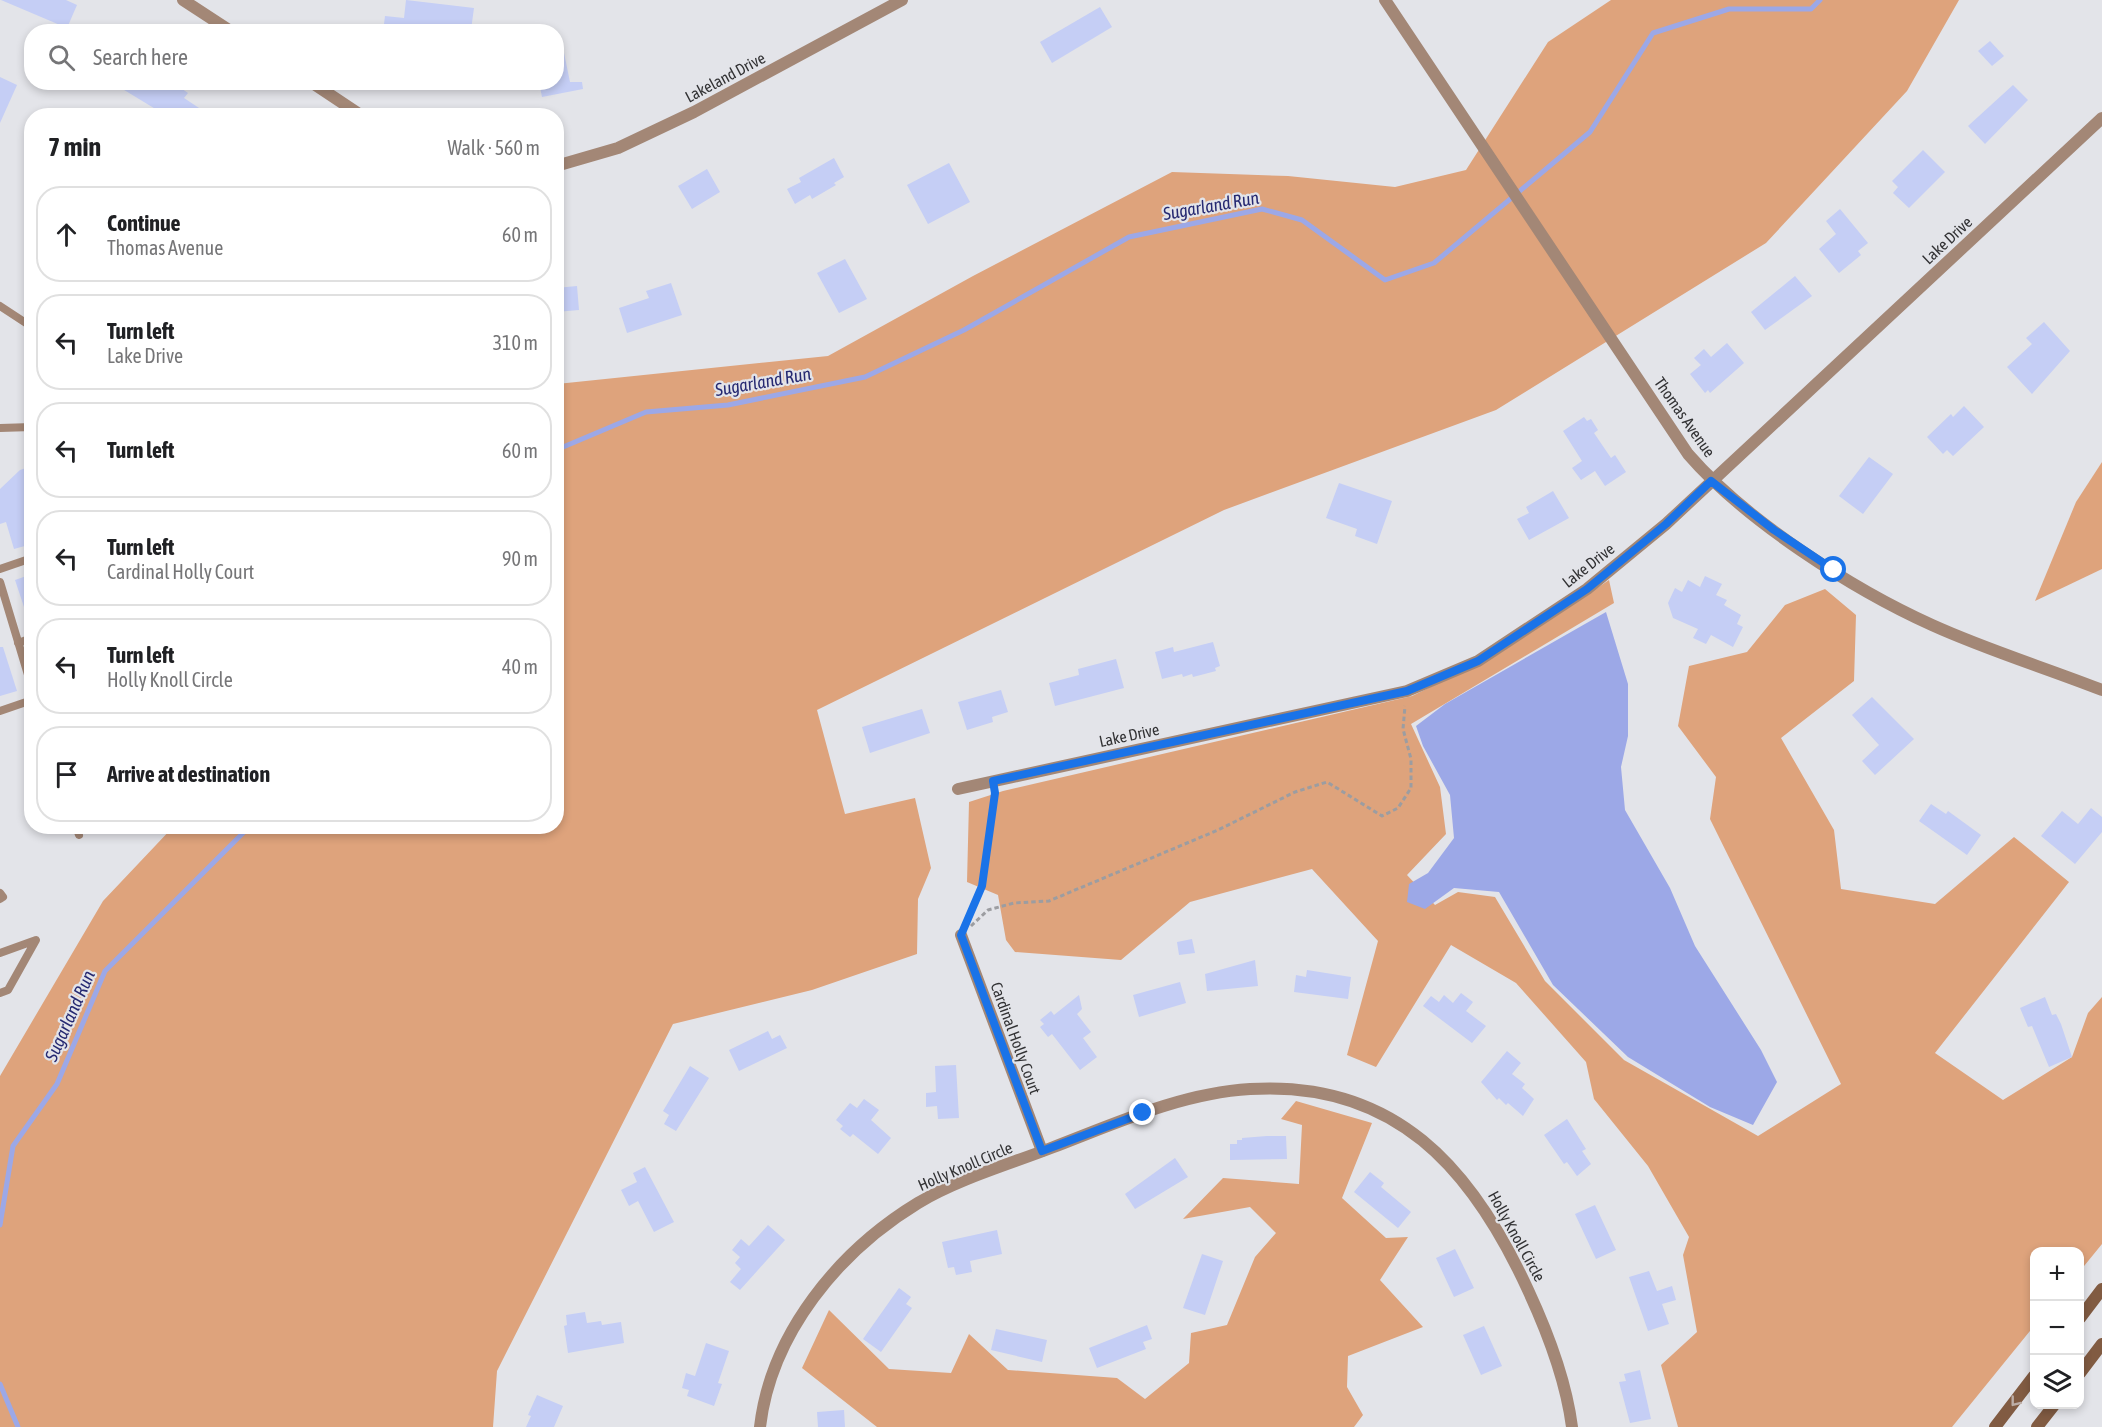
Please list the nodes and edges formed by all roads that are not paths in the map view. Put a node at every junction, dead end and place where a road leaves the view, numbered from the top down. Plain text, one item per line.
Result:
1 (183, 0) edge
2 (902, 0) edge
3 (1385, 0) edge
4 (220, 24) edge
5 (323, 90) edge
6 (350, 108) edge
7 (2102, 118) edge
8 (564, 164) edge
9 (0, 306) edge
10 (24, 322) edge
11 (24, 427) edge
12 (0, 428) edge
13 (1711, 481) junction
14 (24, 561) edge
15 (0, 569) edge
16 (0, 582) edge
17 (24, 641) edge
18 (18, 643) junction
19 (24, 662) edge
20 (2102, 690) edge
21 (24, 703) edge
22 (0, 711) edge
23 (958, 789) dead end
24 (0, 893) edge
25 (0, 899) edge
26 (961, 935) road end
27 (0, 953) edge
28 (0, 993) edge
29 (1042, 1151) junction
30 (2102, 1289) edge
31 (2084, 1312) edge
32 (2102, 1344) edge
33 (2084, 1367) edge
34 (2030, 1381) edge
35 (2051, 1409) edge
36 (760, 1427) edge
37 (1572, 1427) edge
38 (1995, 1427) edge
39 (2037, 1427) edge

1 - 4 street
2 - 8 street, Lakeland Drive
3 - 13 street, Thomas Avenue
5 - 6 street
7 - 13 street, Lake Drive
9 - 10 lane
11 - 12 lane
13 - 20 street, Thomas Avenue
13 - 23 street, Lake Drive
14 - 15 lane
16 - 18 lane
17 - 18 lane
18 - 19 lane
21 - 22 lane
24 - 25 lane
26 - 29 street, Cardinal Holly Court
27 - 28 lane
29 - 36 street, Holly Knoll Circle
29 - 37 street, Holly Knoll Circle
30 - 31 main road
32 - 33 main road
34 -> 38 main road
35 - 39 main road

